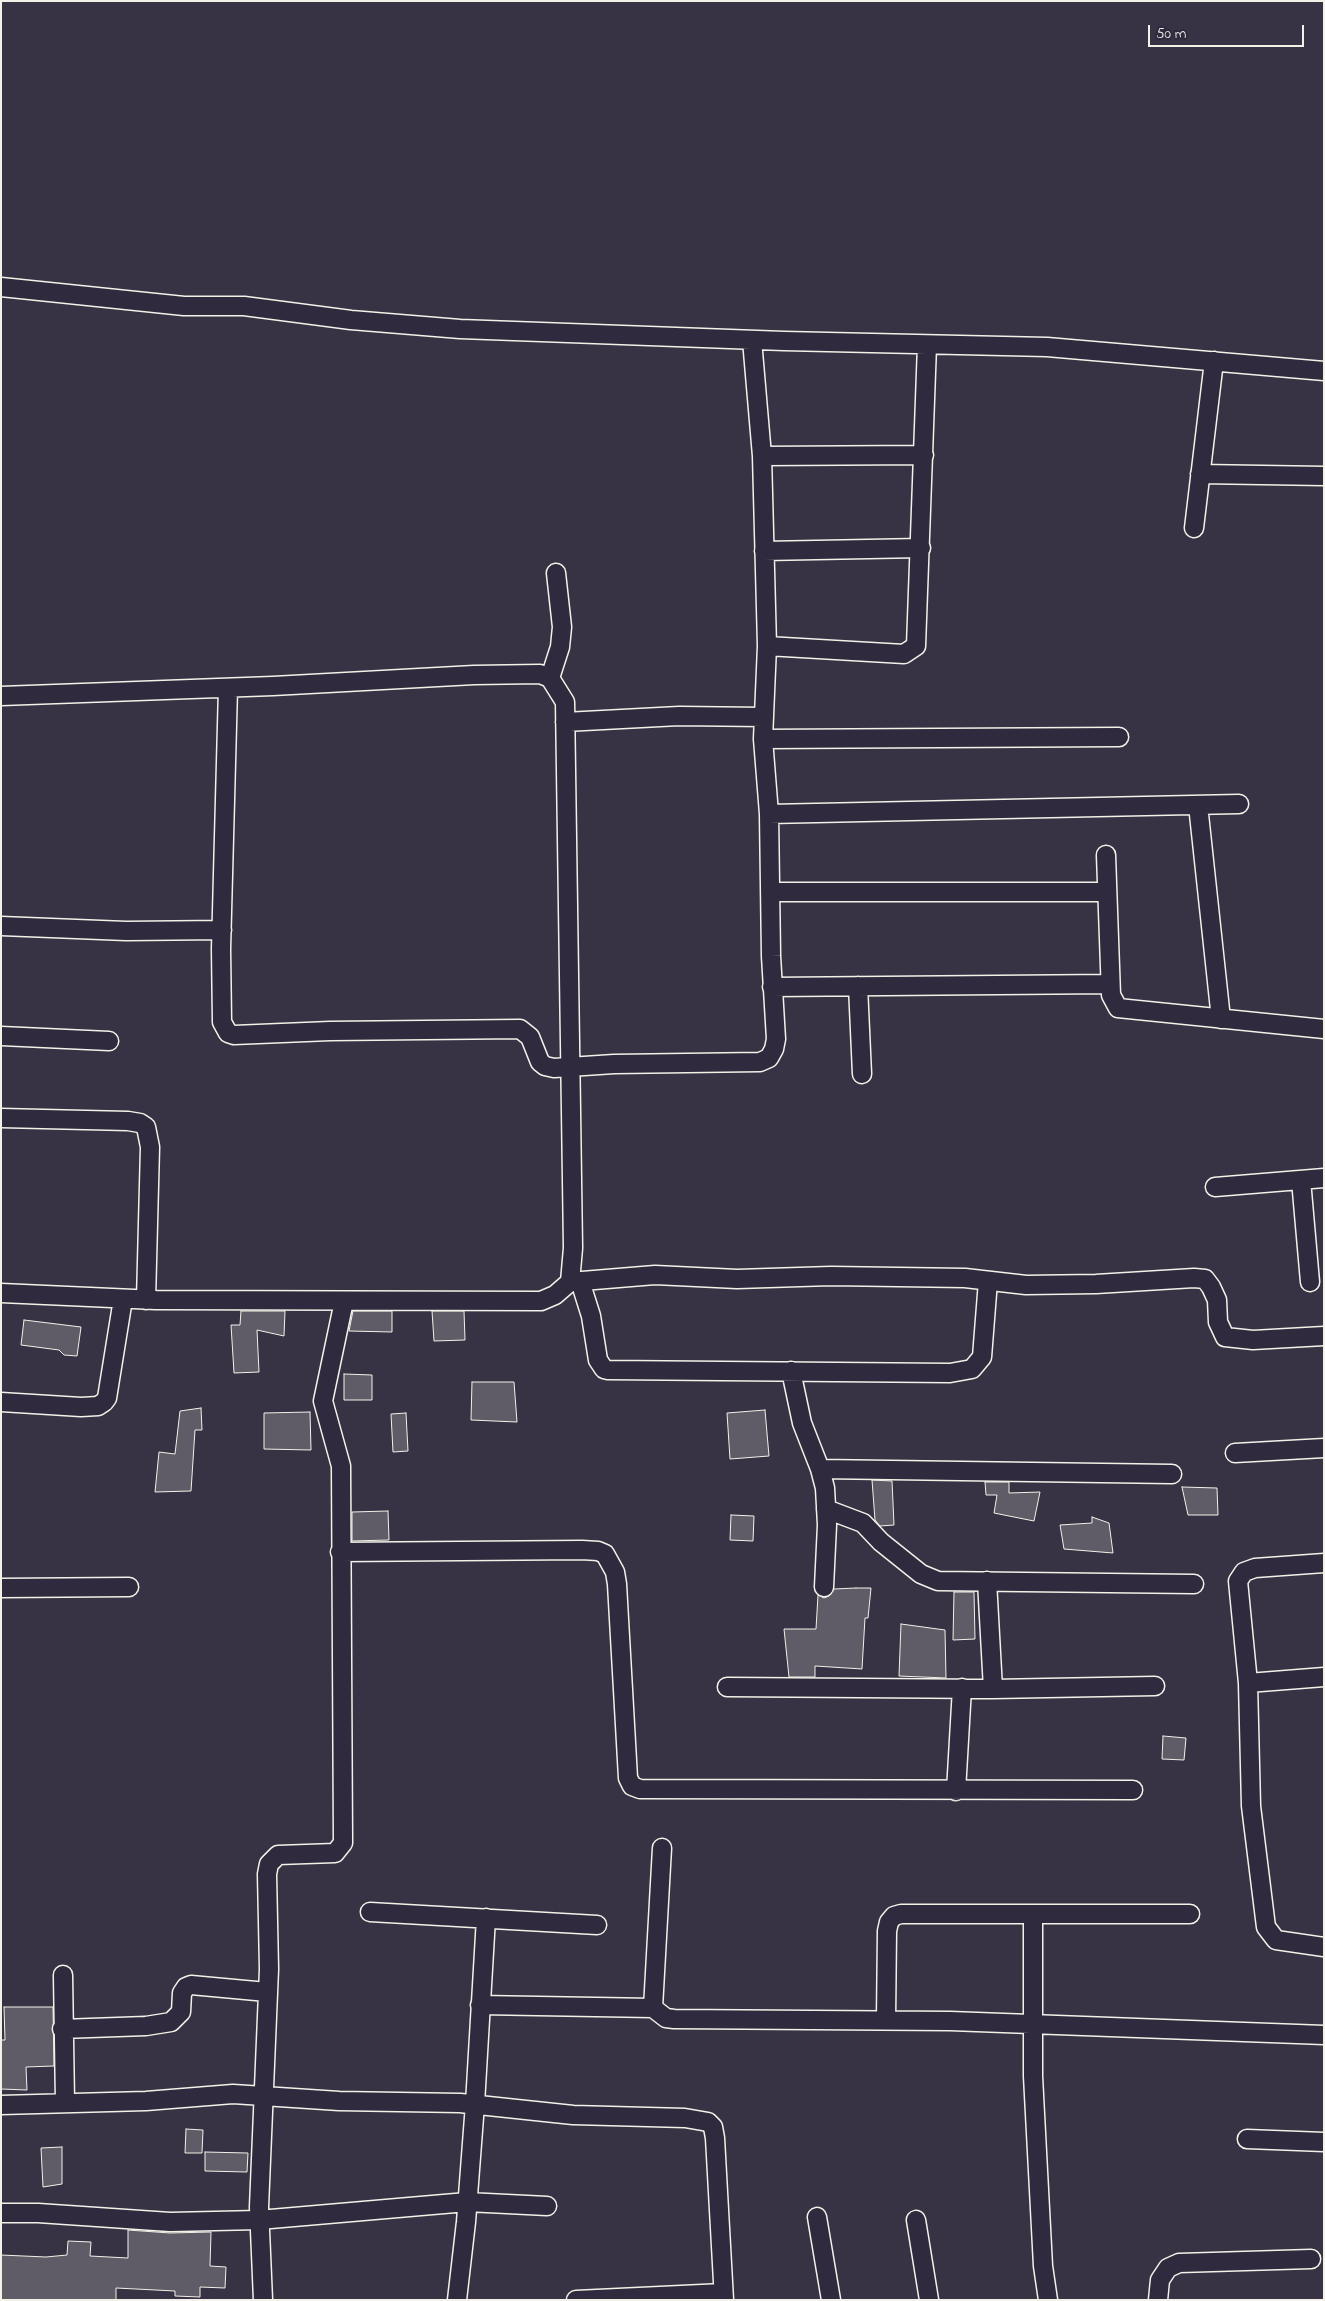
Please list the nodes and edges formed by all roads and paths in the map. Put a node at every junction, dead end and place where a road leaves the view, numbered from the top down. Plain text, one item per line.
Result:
1 (1, 287) edge
2 (752, 340) junction
3 (927, 344) junction
4 (1214, 361) junction
5 (1324, 371) edge
6 (924, 455) junction
7 (762, 456) junction
8 (1200, 474) junction
9 (1324, 476) edge
10 (1194, 528) dead end
11 (921, 548) junction
12 (764, 551) junction
13 (556, 573) dead end
14 (766, 646) junction
15 (550, 678) junction
16 (228, 688) junction
17 (1, 696) edge
18 (764, 717) junction
19 (565, 722) junction
20 (1119, 737) dead end
21 (763, 738) junction
22 (1238, 804) dead end
23 (1198, 805) junction
24 (769, 814) junction
25 (1106, 855) dead end
26 (770, 892) junction
27 (1107, 892) junction
28 (1, 926) edge
29 (222, 930) junction
30 (1110, 984) junction
31 (858, 986) junction
32 (772, 987) junction
33 (1221, 1019) junction
34 (1324, 1029) edge
35 (1, 1036) edge
36 (110, 1041) dead end
37 (569, 1067) junction
38 (862, 1074) dead end
39 (1, 1118) edge
40 (1324, 1178) edge
41 (1301, 1180) junction
42 (1215, 1187) dead end
43 (575, 1281) junction
44 (988, 1281) junction
45 (1310, 1282) dead end
46 (1, 1293) edge
47 (123, 1299) junction
48 (146, 1300) junction
49 (344, 1301) junction
50 (1324, 1336) edge
51 (791, 1371) junction
52 (1, 1402) edge
53 (1324, 1448) edge
54 (1235, 1453) dead end
55 (820, 1469) junction
56 (1172, 1474) dead end
57 (826, 1509) junction
58 (340, 1552) junction
59 (1324, 1563) edge
60 (987, 1582) junction
61 (1194, 1584) dead end
62 (129, 1587) dead end
63 (824, 1587) dead end
64 (1, 1588) edge
65 (1324, 1677) edge
66 (1248, 1683) junction
67 (1155, 1686) dead end
68 (727, 1687) dead end
69 (962, 1688) junction
70 (993, 1688) junction
71 (1133, 1790) dead end
72 (956, 1791) junction
73 (662, 1848) dead end
74 (370, 1912) dead end
75 (1033, 1914) junction
76 (1190, 1914) dead end
77 (486, 1918) junction
78 (597, 1925) dead end
79 (1324, 1947) edge
80 (62, 1975) dead end
81 (268, 1992) junction
82 (480, 2005) junction
83 (653, 2008) junction
84 (886, 2020) junction
85 (1031, 2023) junction
86 (62, 2028) junction
87 (1324, 2034) edge
88 (262, 2096) junction
89 (65, 2103) junction
90 (475, 2104) junction
91 (1, 2105) edge
92 (1247, 2138) dead end
93 (1324, 2142) edge
94 (467, 2202) junction
95 (547, 2206) dead end
96 (1, 2213) edge
97 (817, 2217) dead end
98 (259, 2220) junction
99 (916, 2220) dead end
100 (1311, 2259) dead end
101 (723, 2296) edge
102 (263, 2300) edge
103 (456, 2300) edge
104 (576, 2300) edge
105 (831, 2300) edge
106 (929, 2300) edge
107 (1048, 2300) edge
108 (1158, 2300) edge

1 - 2 street
2 - 3 street
2 - 7 street
3 - 4 street
3 - 6 street
4 - 5 street
4 - 8 street
6 - 7 street
6 - 11 street
7 - 12 street
8 - 9 street
8 - 10 street
11 - 12 street
11 - 14 street
12 - 14 street
13 - 15 street
14 - 18 street
15 - 16 street
15 - 19 street
16 - 17 street
16 - 29 street
18 - 19 street
18 - 21 street
19 - 37 street
20 - 21 street
21 - 24 street
22 - 23 street
23 - 24 street
23 - 33 street
24 - 26 street
25 - 27 street
26 - 27 street
26 - 32 street
27 - 30 street
28 - 29 street
29 - 37 street
30 - 31 street
30 - 33 street
31 - 32 street
31 - 38 street
32 - 37 street
33 - 34 street
35 - 36 street
37 - 43 street
39 - 48 street
40 - 41 street
41 - 42 street
41 - 45 street
43 - 44 street
43 - 49 street
43 - 51 street
44 - 50 street
44 - 51 street
46 - 47 street
47 - 48 street
47 - 52 street
48 - 49 street
49 - 58 street
51 - 55 street
53 - 54 street
55 - 56 street
55 - 57 street
57 - 60 street
57 - 63 street
58 - 72 street
58 - 81 street
59 - 66 street
60 - 61 street
60 - 70 street
62 - 64 street
65 - 66 street
66 - 79 street
67 - 70 street
68 - 69 street
69 - 70 street
69 - 72 street
71 - 72 street
73 - 83 street
74 - 77 street
75 - 76 street
75 - 84 street
75 - 85 street
77 - 78 street
77 - 82 street
80 - 86 street
81 - 86 street
81 - 88 street
82 - 83 street
82 - 90 street
83 - 84 street
84 - 85 street
85 - 87 street
85 - 107 street
86 - 89 street
88 - 89 street
88 - 90 street
88 - 98 street
89 - 91 street
90 - 94 street
90 - 101 street
92 - 93 street
94 - 95 street
94 - 98 street
94 - 103 street
96 - 98 street
97 - 105 street
98 - 102 street
99 - 106 street
100 - 108 street
101 - 104 street

